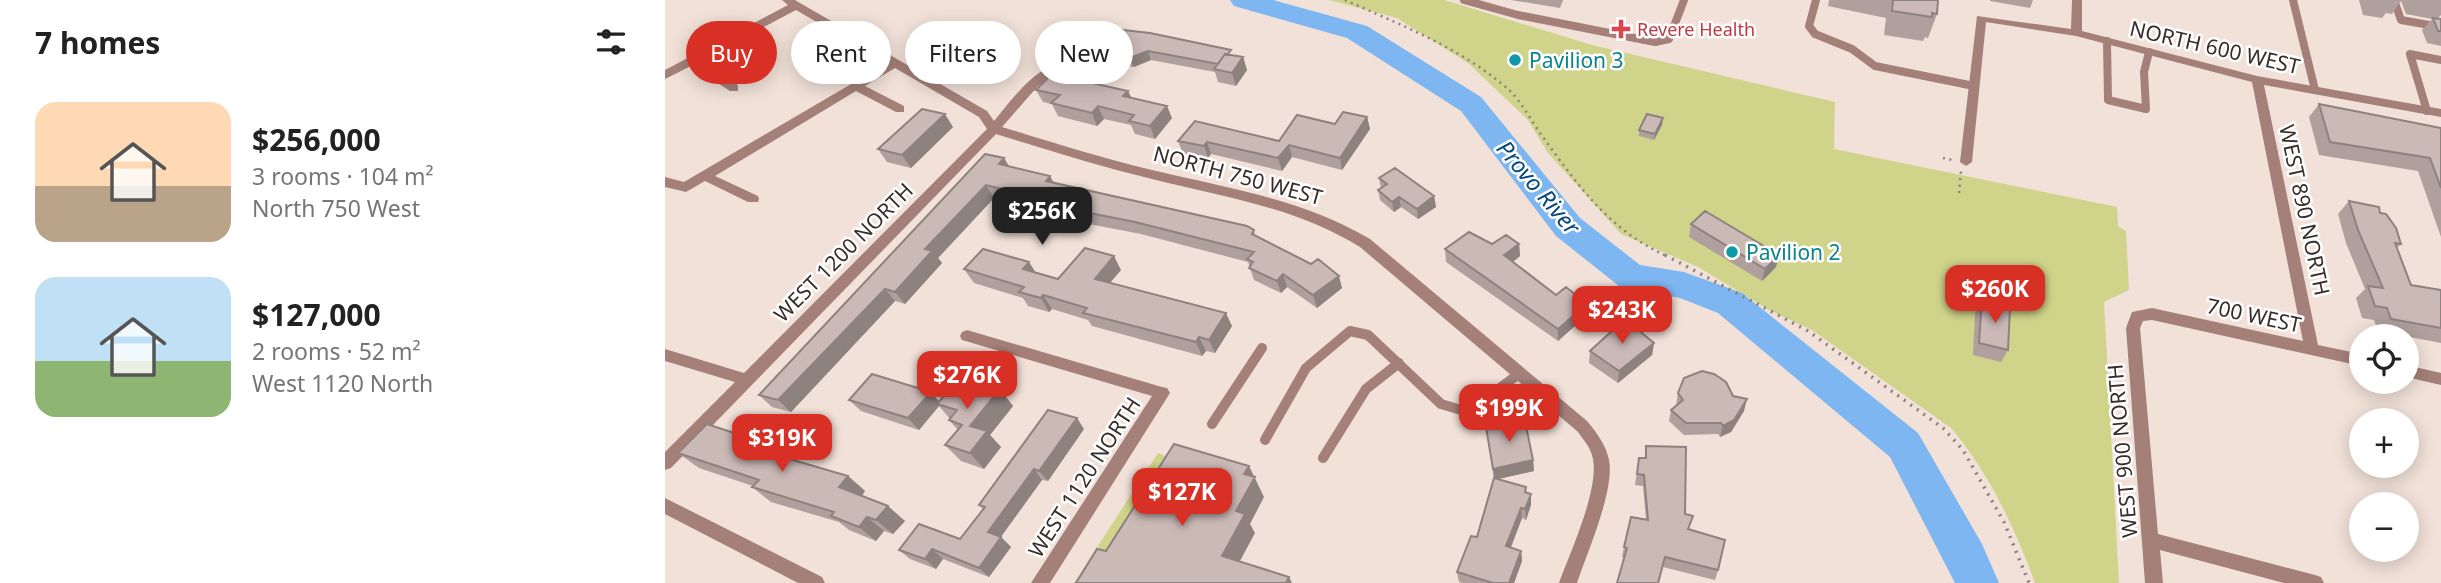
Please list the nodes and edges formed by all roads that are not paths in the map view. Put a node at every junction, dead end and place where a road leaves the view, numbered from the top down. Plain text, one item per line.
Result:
1 (1464, 0) edge
2 (1684, 0) edge
3 (1816, 0) edge
4 (2077, 0) edge
5 (2293, 0) edge
6 (2394, 0) edge
7 (792, 2) edge
8 (759, 21) edge
9 (2441, 27) edge
10 (2076, 33) junction
11 (2107, 41) junction
12 (2150, 52) junction
13 (2441, 60) edge
14 (895, 63) junction
15 (686, 64) edge
16 (665, 75) edge
17 (2256, 80) junction
18 (1035, 82) edge
19 (728, 84) edge
20 (856, 86) junction
21 (1974, 86) junction
22 (734, 88) dead end
23 (2315, 90) junction
24 (900, 109) dead end
25 (2427, 111) junction
26 (2441, 113) edge
27 (994, 129) junction
28 (1966, 162) dead end
29 (705, 176) junction
30 (665, 182) edge
31 (753, 198) dead end
32 (2137, 316) joint
33 (967, 336) dead end
34 (1262, 348) dead end
35 (2312, 349) junction
36 (665, 355) edge
37 (2349, 357) edge
38 (1399, 363) junction
39 (1520, 373) junction
40 (2419, 374) edge
41 (2441, 379) edge
42 (747, 380) junction
43 (1212, 424) dead end
44 (1265, 440) dead end
45 (1322, 458) dead end
46 (665, 463) edge
47 (665, 506) edge
48 (2151, 540) junction
49 (816, 583) edge
50 (1040, 583) edge
51 (1568, 583) edge
52 (2154, 583) edge
53 (2315, 583) edge

1 - 2 lane
3 - 21 lane
4 - 10 street
5 - 23 lane
6 - 9 lane
7 - 8 street
7 - 14 street
10 - 11 street, NORTH 600 WEST
10 - 21 street, NORTH 600 WEST
11 - 12 street, NORTH 600 WEST
11 - 12 lane
12 - 17 street, NORTH 600 WEST
13 - 25 lane
14 - 20 street
14 - 27 street
15 - 16 street
17 - 23 street, NORTH 600 WEST
17 - 35 street, WEST 890 NORTH
18 - 27 street, WEST 1200 NORTH
19 - 22 street
20 - 24 street
20 - 29 street
21 - 28 street
23 - 25 street, NORTH 600 WEST
25 - 26 street, NORTH 600 WEST
27 - 39 street, NORTH 750 WEST
27 - 42 street, WEST 1200 NORTH
29 - 30 street
29 - 31 street
32 - 35 street, 700 WEST
32 - 48 street, WEST 900 NORTH
33 - 50 street, WEST 1120 NORTH
34 - 43 lane
35 - 37 street, 700 WEST
36 - 42 street
38 - 39 lane
38 - 44 lane
38 - 45 lane
39 - 51 street, NORTH 750 WEST
40 - 41 street
42 - 46 street, WEST 1200 NORTH
47 - 49 street
48 - 52 street, WEST 900 NORTH
48 - 53 street

